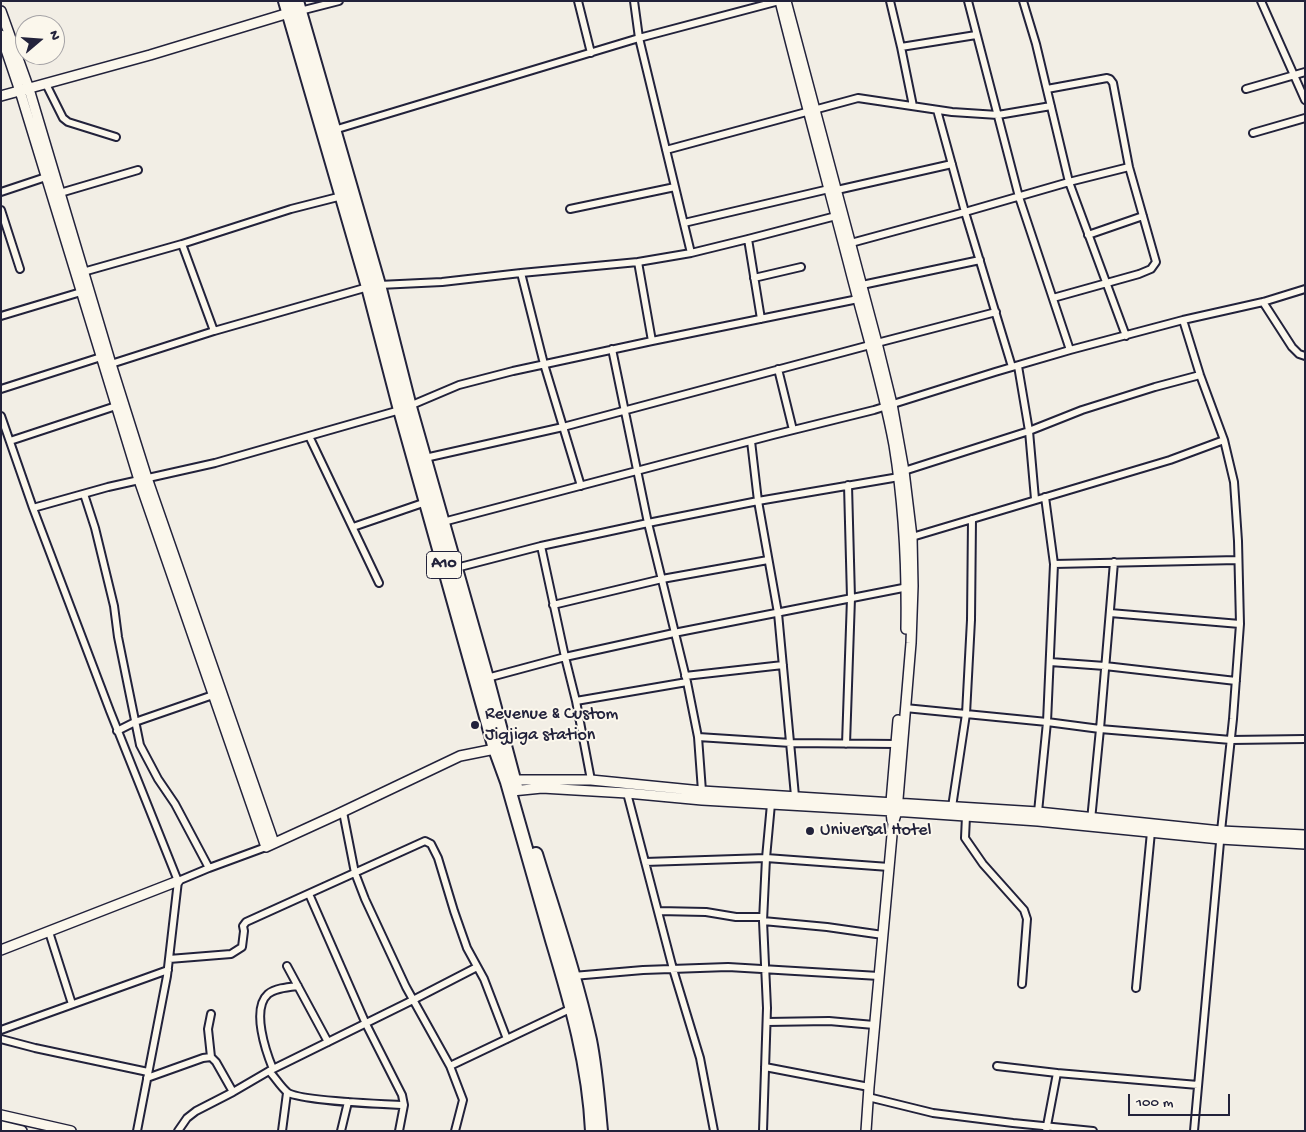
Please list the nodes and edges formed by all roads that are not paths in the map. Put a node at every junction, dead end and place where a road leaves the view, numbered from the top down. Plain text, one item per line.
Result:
1 (338, 1) edge
2 (578, 1) edge
3 (634, 1) edge
4 (779, 1) edge
5 (786, 1) edge
6 (890, 1) edge
7 (968, 1) edge
8 (1023, 1) edge
9 (1261, 1) edge
10 (293, 7) edge
11 (1, 11) edge
12 (1, 35) edge
13 (976, 35) junction
14 (639, 38) junction
15 (901, 47) junction
16 (591, 53) junction
17 (1305, 72) edge
18 (1293, 76) junction
19 (46, 84) junction
20 (1047, 89) junction
21 (1246, 89) dead end
22 (24, 90) junction
23 (1, 96) edge
24 (1305, 100) edge
25 (913, 106) junction
26 (1051, 106) junction
27 (811, 110) junction
28 (937, 110) junction
29 (998, 115) junction
30 (1305, 118) edge
31 (334, 130) junction
32 (1253, 133) dead end
33 (116, 137) dead end
34 (666, 150) junction
35 (952, 164) junction
36 (1129, 167) junction
37 (138, 170) dead end
38 (46, 177) junction
39 (1069, 182) junction
40 (675, 188) junction
41 (833, 190) junction
42 (1, 192) edge
43 (60, 193) junction
44 (342, 196) junction
45 (1019, 197) junction
46 (570, 209) dead end
47 (1, 210) edge
48 (965, 212) junction
49 (836, 216) junction
50 (1143, 216) junction
51 (684, 223) junction
52 (1088, 235) junction
53 (748, 239) junction
54 (851, 243) junction
55 (182, 244) junction
56 (691, 253) junction
57 (980, 260) junction
58 (638, 262) junction
59 (801, 267) dead end
60 (20, 269) dead end
61 (84, 272) junction
62 (520, 273) junction
63 (754, 278) junction
64 (1106, 283) junction
65 (373, 286) junction
66 (862, 286) junction
67 (1305, 289) edge
68 (81, 292) junction
69 (1053, 298) junction
70 (858, 299) junction
71 (1263, 302) junction
72 (996, 312) junction
73 (1, 316) edge
74 (761, 319) junction
75 (1183, 320) junction
76 (214, 331) junction
77 (1126, 336) junction
78 (652, 341) junction
79 (873, 344) junction
80 (612, 350) junction
81 (1070, 350) junction
82 (1305, 356) edge
83 (101, 357) junction
84 (111, 364) junction
85 (544, 364) junction
86 (1015, 366) junction
87 (778, 369) junction
88 (1200, 375) junction
89 (1, 389) edge
90 (116, 406) junction
91 (889, 406) junction
92 (405, 408) junction
93 (625, 411) junction
94 (1, 416) edge
95 (563, 427) junction
96 (793, 430) junction
97 (1028, 431) junction
98 (310, 436) junction
99 (1224, 440) junction
100 (10, 441) junction
101 (750, 441) junction
102 (425, 458) junction
103 (638, 471) junction
104 (901, 474) junction
105 (143, 479) junction
106 (848, 485) junction
107 (581, 486) junction
108 (84, 494) junction
109 (1045, 497) junction
110 (1035, 500) junction
111 (758, 501) junction
112 (426, 502) junction
113 (33, 508) junction
114 (972, 519) junction
115 (443, 522) junction
116 (648, 523) junction
117 (353, 527) junction
118 (912, 536) junction
119 (541, 546) junction
120 (768, 560) junction
121 (1238, 560) junction
122 (1114, 562) junction
123 (1054, 564) junction
124 (456, 568) junction
125 (662, 579) junction
126 (379, 582) dead end
127 (910, 586) junction
128 (851, 598) junction
129 (553, 604) junction
130 (778, 613) junction
131 (1110, 613) junction
132 (1240, 624) junction
133 (674, 633) junction
134 (564, 656) junction
135 (1050, 662) junction
136 (783, 665) junction
137 (1105, 666) junction
138 (487, 678) junction
139 (686, 679) junction
140 (1236, 681) junction
141 (213, 695) junction
142 (576, 701) junction
143 (906, 708) junction
144 (966, 714) junction
145 (135, 722) junction
146 (1047, 722) junction
147 (1100, 729) junction
148 (118, 731) junction
149 (698, 737) junction
150 (1305, 739) edge
151 (1231, 740) junction
152 (791, 743) junction
153 (846, 744) junction
154 (896, 744) junction
155 (500, 748) junction
156 (591, 780) junction
157 (512, 786) junction
158 (702, 791) junction
159 (627, 793) junction
160 (795, 796) junction
161 (771, 804) junction
162 (894, 807) junction
163 (952, 807) junction
164 (343, 812) junction
165 (1038, 812) junction
166 (966, 816) junction
167 (1091, 822) junction
168 (1151, 832) junction
169 (1221, 835) junction
170 (1305, 835) edge
171 (1305, 844) edge
172 (270, 845) junction
173 (766, 858) junction
174 (645, 862) junction
175 (889, 867) junction
176 (209, 868) junction
177 (355, 873) junction
178 (178, 881) junction
179 (309, 894) junction
180 (658, 911) junction
181 (763, 919) junction
182 (48, 932) junction
183 (883, 934) junction
184 (1, 950) edge
185 (169, 958) junction
186 (287, 966) dead end
187 (477, 967) junction
188 (674, 969) junction
189 (766, 969) junction
190 (168, 970) junction
191 (573, 976) junction
192 (879, 976) junction
193 (1022, 984) dead end
194 (298, 986) junction
195 (1136, 988) dead end
196 (413, 1000) junction
197 (72, 1004) junction
198 (572, 1008) junction
199 (211, 1014) dead end
200 (767, 1022) junction
201 (366, 1024) junction
202 (874, 1025) junction
203 (1, 1030) edge
204 (1, 1039) edge
205 (507, 1039) junction
206 (328, 1042) junction
207 (212, 1057) junction
208 (450, 1066) junction
209 (998, 1066) dead end
210 (765, 1067) junction
211 (271, 1070) junction
212 (1057, 1073) junction
213 (148, 1075) junction
214 (1198, 1085) junction
215 (233, 1092) junction
216 (868, 1092) junction
217 (287, 1093) junction
218 (348, 1102) junction
219 (404, 1105) junction
220 (1, 1115) edge
221 (1, 1126) edge
222 (1046, 1129) edge
223 (22, 1131) edge
224 (71, 1131) edge
225 (137, 1131) edge
226 (178, 1131) edge
227 (282, 1131) edge
228 (341, 1131) edge
229 (399, 1131) edge
230 (455, 1131) edge
231 (592, 1131) edge
232 (601, 1131) edge
233 (714, 1131) edge
234 (763, 1131) edge
235 (866, 1131) edge
236 (1093, 1131) edge
237 (1194, 1131) edge

1 - 10 street
2 - 16 street
3 - 14 street
4 - 14 street
4 - 27 main road
5 - 27 main road
6 - 15 street
7 - 13 street
8 - 20 street
9 - 18 street
10 - 19 main road
10 - 31 highway, A10
10 - 44 highway, A10
11 - 22 main road
12 - 22 main road
13 - 15 street
13 - 29 street
14 - 16 street
14 - 34 street
15 - 25 street
16 - 31 street
17 - 18 street
18 - 21 street
18 - 24 street
19 - 22 main road
19 - 33 street
20 - 26 street
20 - 36 street
22 - 23 main road
22 - 38 main road
22 - 43 main road
25 - 27 street
25 - 28 street
26 - 29 street
26 - 39 street
27 - 34 street
27 - 41 main road
28 - 29 street
28 - 35 street
29 - 45 street
30 - 32 street
31 - 65 highway, A10
34 - 40 street
35 - 41 street
35 - 48 street
36 - 39 street
36 - 50 street
37 - 43 street
38 - 42 street
38 - 68 main road
39 - 45 street
39 - 52 street
40 - 46 street
40 - 51 street
41 - 49 main road
41 - 51 street
41 - 54 main road
43 - 61 main road
44 - 55 street
44 - 65 highway, A10
45 - 48 street
45 - 69 street
47 - 60 street
48 - 54 street
48 - 57 street
49 - 53 street
49 - 70 main road
50 - 52 street
50 - 64 street
51 - 56 street
52 - 64 street
53 - 56 street
53 - 63 street
54 - 66 main road
55 - 61 street
55 - 76 street
56 - 58 street
57 - 66 street
57 - 72 street
58 - 62 street
58 - 78 street
59 - 63 street
61 - 84 main road
62 - 65 street
62 - 85 street
63 - 74 street
64 - 69 street
64 - 77 street
65 - 76 street
65 - 92 highway, A10
66 - 79 main road
67 - 71 street
68 - 73 street
68 - 83 main road
69 - 81 street
70 - 74 street
70 - 79 main road
71 - 75 street
71 - 82 street
72 - 79 street
72 - 86 street
74 - 78 street
75 - 77 street
75 - 88 street
76 - 84 street
77 - 81 street
78 - 80 street
79 - 87 street
79 - 91 main road
80 - 85 street
80 - 93 street
81 - 86 street
83 - 89 street
83 - 90 main road
84 - 105 main road
85 - 92 street
85 - 95 street
86 - 91 street
86 - 97 street
87 - 93 street
87 - 96 street
88 - 97 street
88 - 99 street
90 - 100 street
90 - 105 main road
91 - 96 street
91 - 104 main road
92 - 98 street
92 - 102 highway, A10
92 - 112 highway, A10
93 - 95 street
93 - 103 street
94 - 100 street
95 - 102 street
95 - 107 street
96 - 101 street
97 - 104 street
97 - 110 street
98 - 105 street
98 - 117 street
99 - 109 street
99 - 121 street
100 - 113 street
101 - 103 street
101 - 111 street
102 - 115 highway, A10
103 - 107 street
103 - 116 street
104 - 106 street
104 - 118 main road
104 - 127 main road
105 - 108 street
105 - 141 main road
105 - 172 main road
106 - 111 street
106 - 128 street
107 - 115 street
108 - 113 street
108 - 145 street
109 - 110 street
109 - 123 street
110 - 114 street
111 - 116 street
111 - 120 street
112 - 117 street
112 - 155 highway, A10
113 - 148 street
114 - 118 street
114 - 144 street
115 - 124 highway, A10
116 - 119 street
116 - 125 street
117 - 126 street
118 - 127 main road
119 - 124 street
119 - 129 street
120 - 125 street
120 - 130 street
121 - 122 street
121 - 132 street
122 - 123 street
122 - 131 street
123 - 135 street
124 - 138 highway, A10
125 - 129 street
125 - 133 street
127 - 128 street
127 - 143 main road
127 - 154 main road
128 - 130 street
128 - 153 street
129 - 134 street
130 - 133 street
130 - 136 street
131 - 132 street
131 - 137 street
132 - 140 street
133 - 134 street
133 - 139 street
134 - 138 street
134 - 142 street
135 - 137 street
135 - 146 street
136 - 139 street
136 - 152 street
137 - 140 street
137 - 147 street
138 - 155 highway, A10
139 - 142 street
139 - 149 street
140 - 151 street
141 - 145 street
141 - 172 main road
142 - 156 street
143 - 144 street
143 - 162 main road
144 - 146 street
144 - 163 street
145 - 148 street
145 - 176 street
146 - 147 street
146 - 165 street
147 - 151 street
147 - 167 street
148 - 178 street
149 - 152 street
149 - 158 street
150 - 151 street
151 - 169 street
152 - 153 street
152 - 160 street
153 - 154 street
154 - 162 main road
155 - 157 highway, A10
155 - 164 main road
156 - 157 main road
156 - 158 main road
157 - 159 main road
157 - 191 highway, A10
157 - 198 highway, A10
158 - 160 main road
159 - 161 main road
159 - 174 street
160 - 162 main road
161 - 162 main road
161 - 173 street
162 - 163 main road
162 - 166 main road
162 - 175 main road
163 - 165 main road
164 - 172 main road
164 - 177 street
165 - 167 main road
166 - 167 main road
166 - 193 street
167 - 168 main road
167 - 169 main road
168 - 169 main road
168 - 195 street
169 - 170 main road
169 - 171 main road
169 - 214 street
172 - 176 street
173 - 174 street
173 - 175 street
173 - 181 street
174 - 180 street
175 - 183 main road
176 - 178 street
177 - 179 street
177 - 187 street
177 - 196 street
178 - 182 main road
178 - 185 street
179 - 185 street
179 - 201 street
180 - 181 street
180 - 188 street
181 - 183 street
181 - 189 street
182 - 184 main road
182 - 197 street
183 - 192 main road
185 - 190 street
186 - 194 street
187 - 196 street
187 - 205 street
188 - 189 street
188 - 191 street
188 - 233 street
189 - 192 street
189 - 200 street
190 - 197 street
190 - 213 street
191 - 232 highway, A10
192 - 202 main road
194 - 206 street
194 - 211 street
196 - 201 street
196 - 208 street
197 - 203 street
198 - 205 street
198 - 231 highway, A10
199 - 207 street
200 - 202 street
200 - 210 street
201 - 206 street
201 - 219 street
202 - 216 main road
204 - 213 street
205 - 208 street
206 - 211 street
207 - 213 street
207 - 215 street
208 - 230 street
209 - 212 street
210 - 216 street
210 - 234 street
211 - 215 street
211 - 217 street
212 - 214 street
212 - 222 street
213 - 225 street
214 - 237 street
215 - 226 street
216 - 222 street
216 - 235 main road
217 - 218 street
217 - 227 street
218 - 219 street
218 - 228 street
219 - 229 street
220 - 224 main road
221 - 223 main road
222 - 236 street

